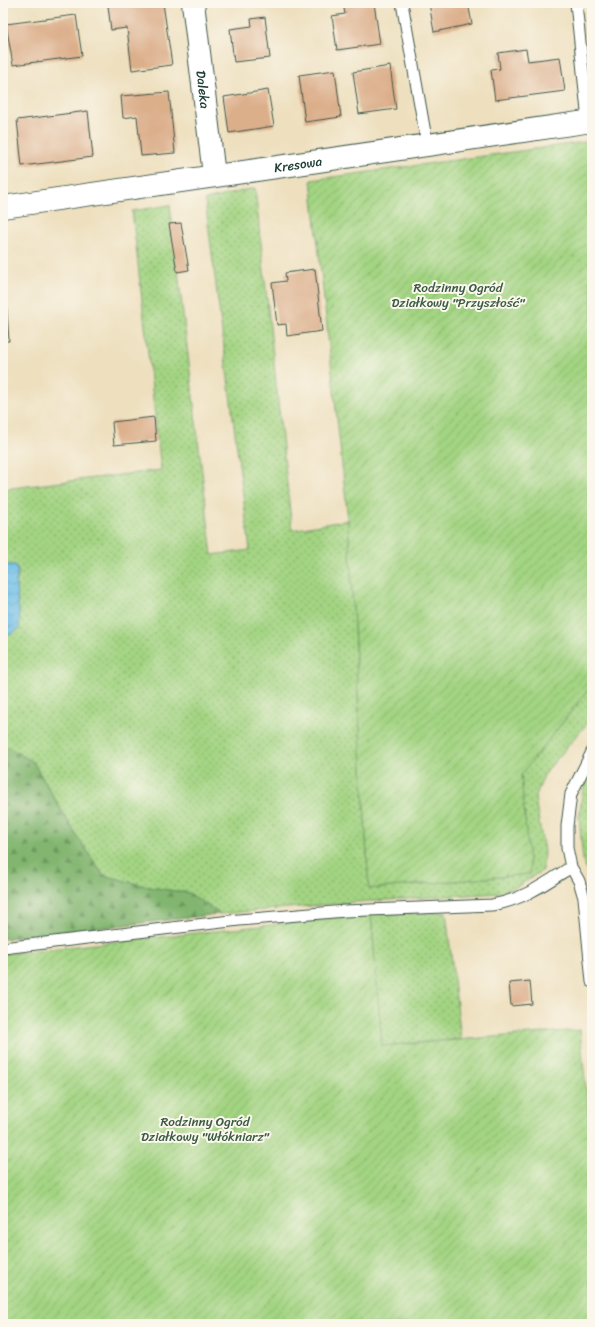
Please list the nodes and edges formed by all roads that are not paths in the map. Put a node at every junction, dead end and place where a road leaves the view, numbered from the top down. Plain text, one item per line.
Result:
1 (193, 3) edge
2 (402, 3) edge
3 (576, 3) edge
4 (590, 121) edge
5 (428, 144) junction
6 (214, 175) junction
7 (3, 207) edge
8 (592, 752) edge
9 (572, 867) junction
10 (3, 948) edge
11 (592, 982) edge

1 - 6 street, Daleka
2 - 5 lane
3 - 4 lane
4 - 5 street, Kresowa
5 - 6 street, Kresowa
6 - 7 street, Kresowa
8 - 9 lane
9 - 10 lane
9 - 11 lane

